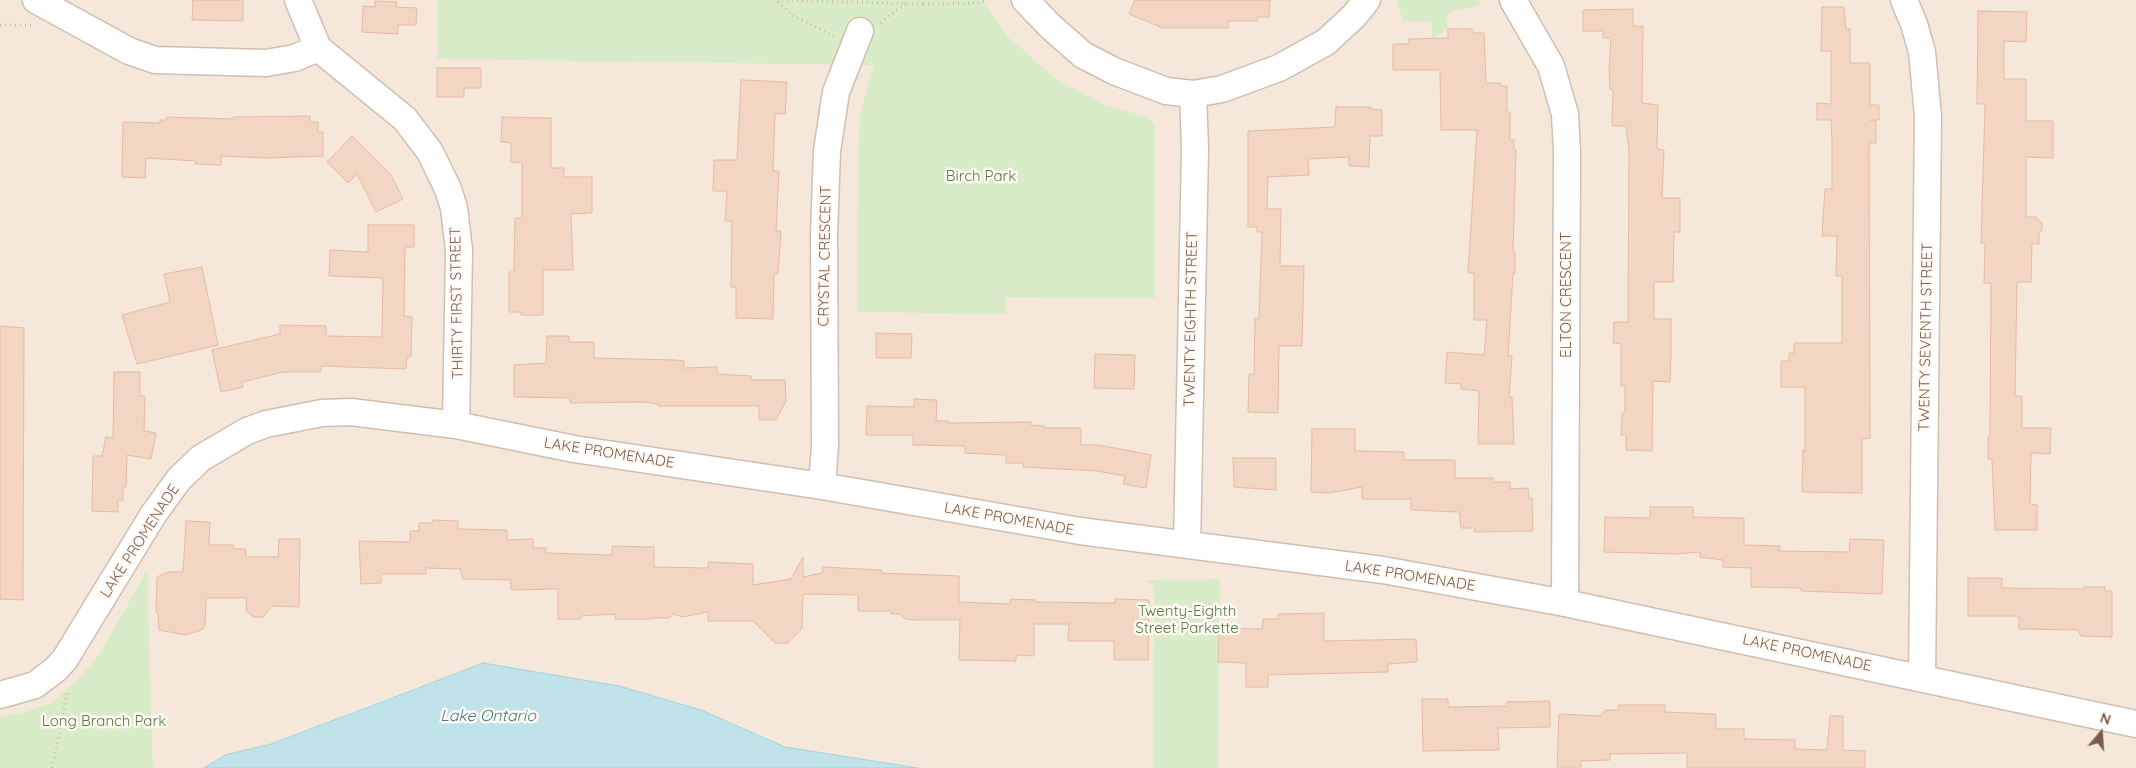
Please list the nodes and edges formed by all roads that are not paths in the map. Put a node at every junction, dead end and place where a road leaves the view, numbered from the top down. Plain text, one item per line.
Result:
1 (36, 0) edge
2 (298, 0) edge
3 (1025, 0) edge
4 (1367, 0) edge
5 (1513, 0) edge
6 (1904, 0) edge
7 (857, 38) road end
8 (318, 48) junction
9 (1193, 94) junction
10 (456, 425) junction
11 (822, 486) junction
12 (1187, 545) junction
13 (1565, 603) junction
14 (1922, 678) junction
15 (0, 695) edge
16 (2136, 724) edge

1 - 8 street
2 - 8 street, THIRTY FIRST STREET
3 - 9 street
4 - 9 street
5 - 13 street, ELTON CRESCENT
6 - 14 street, TWENTY SEVENTH STREET
7 - 11 street, CRYSTAL CRESCENT
8 - 10 street, THIRTY FIRST STREET
9 - 12 street, TWENTY EIGHTH STREET
10 - 11 street, LAKE PROMENADE
10 - 15 street, LAKE PROMENADE
11 - 12 street, LAKE PROMENADE
12 - 13 street, LAKE PROMENADE
13 - 14 street, LAKE PROMENADE
14 - 16 street, LAKE PROMENADE

